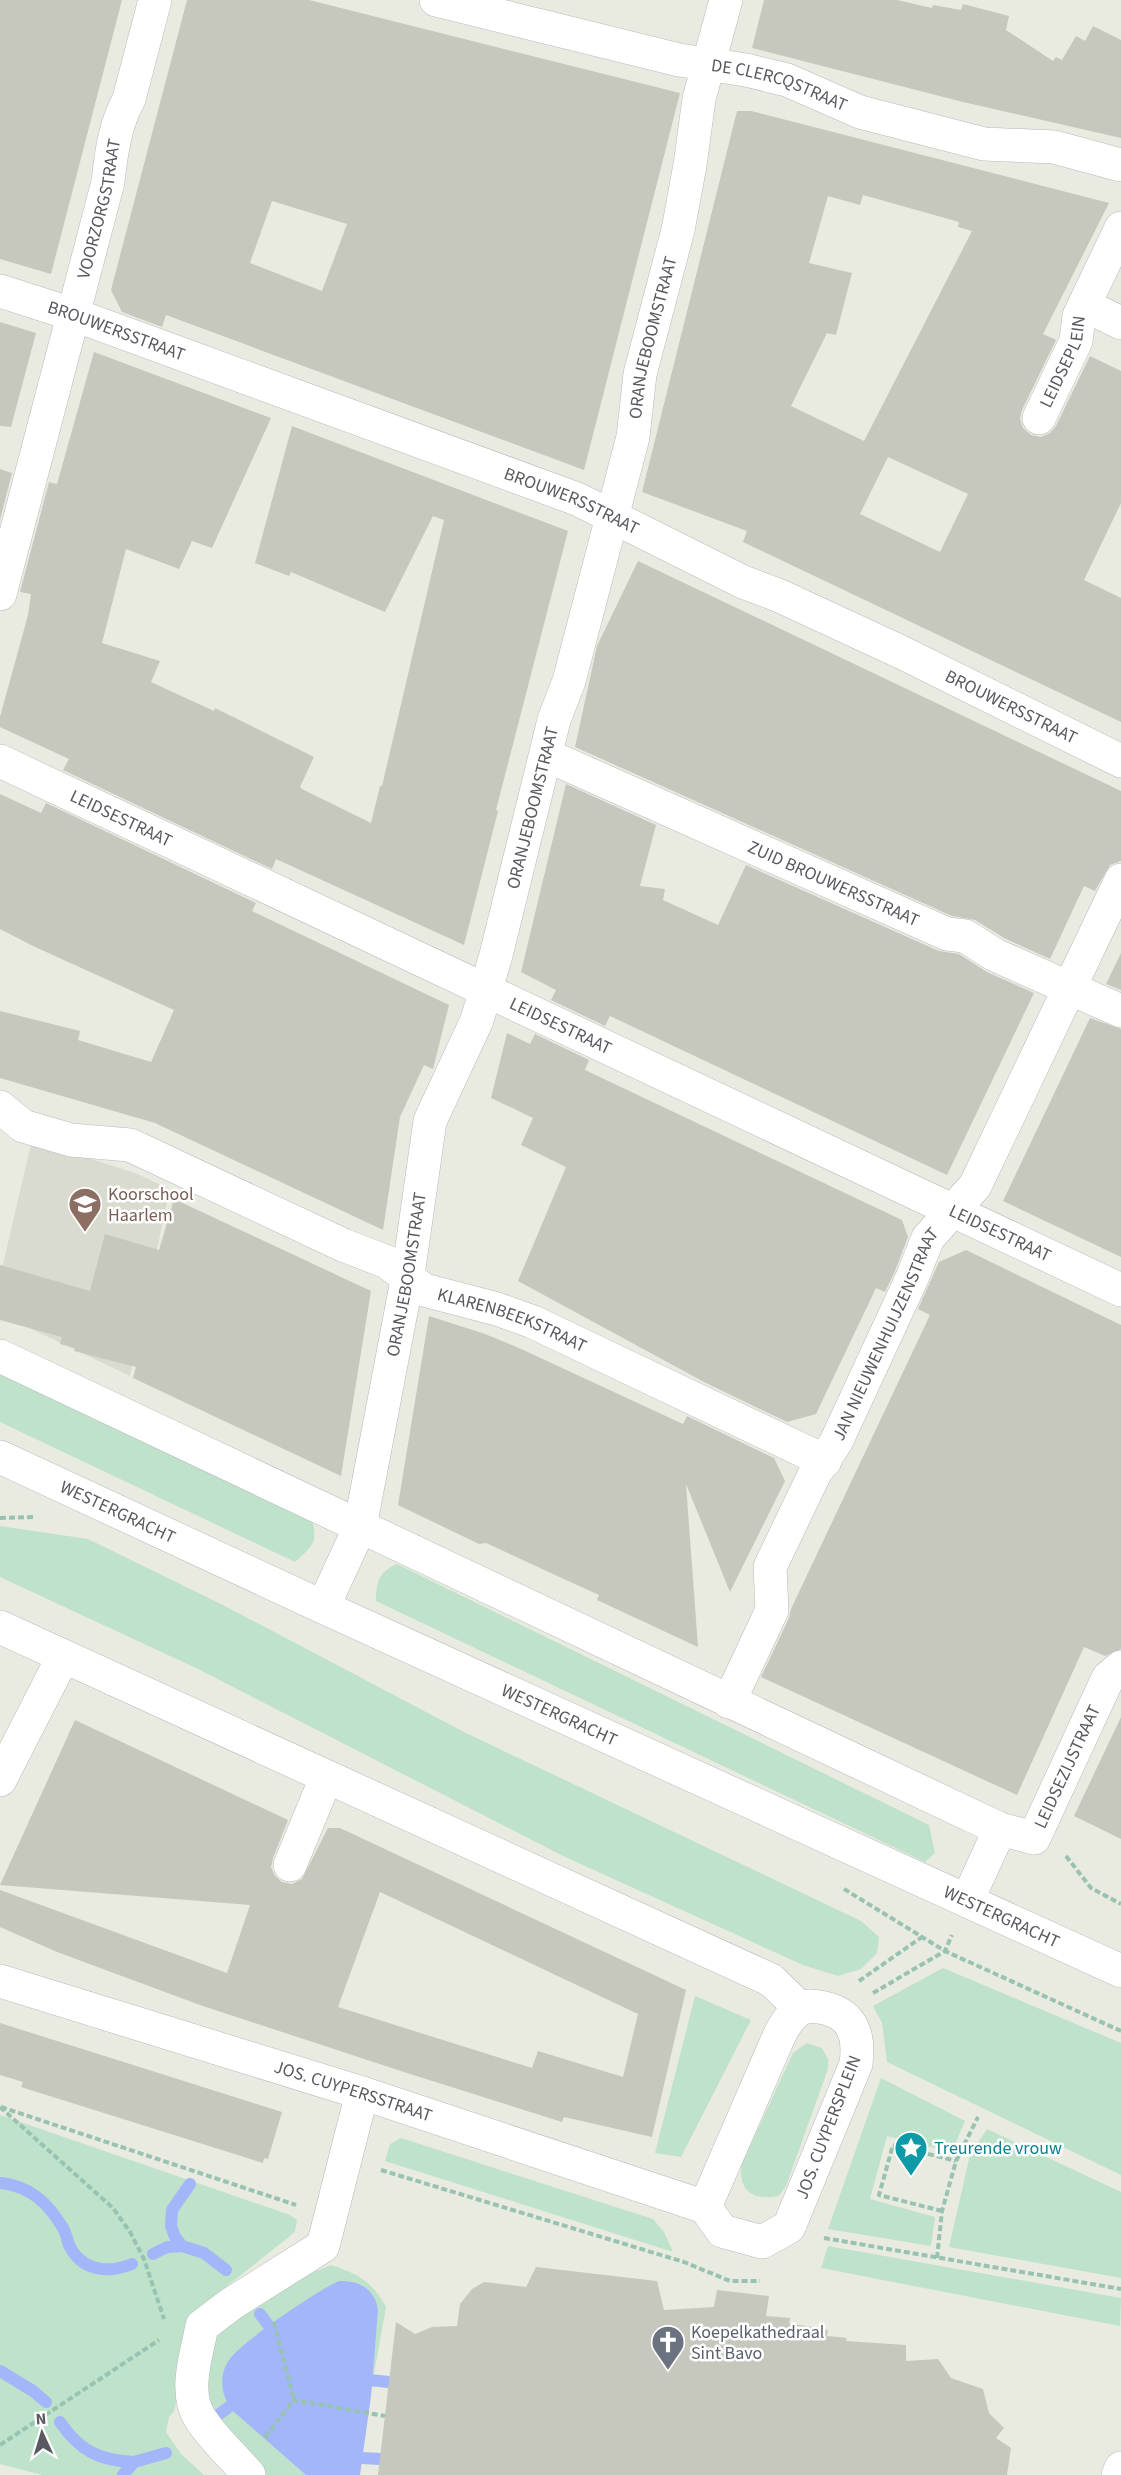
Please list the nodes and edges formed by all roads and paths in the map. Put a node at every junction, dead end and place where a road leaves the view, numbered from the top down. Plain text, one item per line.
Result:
1 (155, 0) edge
2 (435, 0) edge
3 (726, 0) edge
4 (709, 65) junction
5 (1121, 165) edge
6 (1121, 228) edge
7 (0, 291) edge
8 (1084, 305) junction
9 (72, 314) junction
10 (1121, 323) edge
11 (1039, 418) dead end
12 (612, 516) junction
13 (0, 594) edge
14 (546, 755) junction
15 (0, 761) edge
16 (1121, 761) edge
17 (1121, 880) edge
18 (1069, 989) junction
19 (486, 990) junction
20 (1121, 1011) edge
21 (0, 1107) edge
22 (951, 1210) junction
23 (408, 1275) junction
24 (1121, 1290) edge
25 (0, 1356) edge
26 (0, 1456) edge
27 (825, 1461) junction
28 (360, 1527) junction
29 (323, 1607) junction
30 (0, 1626) edge
31 (63, 1657) junction
32 (1121, 1667) edge
33 (729, 1702) junction
34 (326, 1778) junction
35 (0, 1780) edge
36 (1000, 1829) junction
37 (1047, 1845) junction
38 (290, 1865) dead end
39 (967, 1901) junction
40 (1121, 1904) edge
41 (922, 1937) dead end
42 (1121, 1971) edge
43 (0, 1981) edge
44 (845, 2000) junction
45 (800, 2008) junction
46 (362, 2093) junction
47 (0, 2107) edge
48 (978, 2117) dead end
49 (345, 2160) junction
50 (956, 2161) junction
51 (705, 2207) junction
52 (942, 2211) junction
53 (331, 2216) junction
54 (789, 2228) junction
55 (937, 2258) junction
56 (764, 2280) dead end
57 (1121, 2289) edge
58 (272, 2314) dead end
59 (165, 2324) dead end
60 (162, 2337) dead end
61 (294, 2400) junction
62 (385, 2416) dead end
63 (261, 2443) dead end
64 (0, 2445) edge
65 (1121, 2468) edge
66 (249, 2475) edge
67 (1118, 2475) edge

1 - 9 street, VOORZORGSTRAAT
2 - 4 street, DE CLERCQSTRAAT
3 - 4 street, ORANJEBOOMSTRAAT
4 - 5 street, DE CLERCQSTRAAT
4 - 12 street, ORANJEBOOMSTRAAT
6 - 8 street, LEIDSEPLEIN
7 - 9 street, BROUWERSSTRAAT
8 - 10 street, LEIDSEPLEIN
8 - 11 street, LEIDSEPLEIN
9 - 12 street, BROUWERSSTRAAT
9 - 13 street, VOORZORGSTRAAT
12 - 14 street, ORANJEBOOMSTRAAT
12 - 16 street, BROUWERSSTRAAT
14 - 18 street, ZUID BROUWERSSTRAAT
14 - 19 street, ORANJEBOOMSTRAAT
15 - 19 street, LEIDSESTRAAT
17 - 18 street, JAN NIEUWENHUIJZENSTRAAT
18 - 20 street, ZUID BROUWERSSTRAAT
18 - 22 street, JAN NIEUWENHUIJZENSTRAAT
19 - 22 street, LEIDSESTRAAT
19 - 23 street, ORANJEBOOMSTRAAT
21 - 23 street, KLARENBEEKSTRAAT
22 - 24 street, LEIDSESTRAAT
22 - 27 street, JAN NIEUWENHUIJZENSTRAAT
23 - 27 street, KLARENBEEKSTRAAT
23 - 28 street, ORANJEBOOMSTRAAT
25 - 28 street
26 - 29 street, WESTERGRACHT
27 - 33 street, JAN NIEUWENHUIJZENSTRAAT
28 - 29 street, ORANJEBOOMSTRAAT
28 - 33 street
29 - 39 street, WESTERGRACHT
30 - 31 street
31 - 34 street
31 - 35 street
32 - 37 street, LEIDSEZIJSTRAAT
33 - 36 street
34 - 38 street
34 - 45 street
36 - 37 street
36 - 39 street
37 - 40 path
39 - 42 street, WESTERGRACHT
39 - 44 path
41 - 44 path
43 - 46 street, JOS. CUYPERSSTRAAT
44 - 45 street
44 - 54 street, JOS. CUYPERSPLEIN
45 - 51 street
46 - 49 street
46 - 51 street, JOS. CUYPERSSTRAAT
47 - 53 path
47 - 59 path
48 - 50 path
49 - 53 street
49 - 56 path
50 - 52 path
50 - 52 path
51 - 54 street
52 - 55 path
53 - 66 street
54 - 55 path
55 - 57 path
58 - 61 path
60 - 64 path
61 - 62 path
61 - 63 path
65 - 67 street

